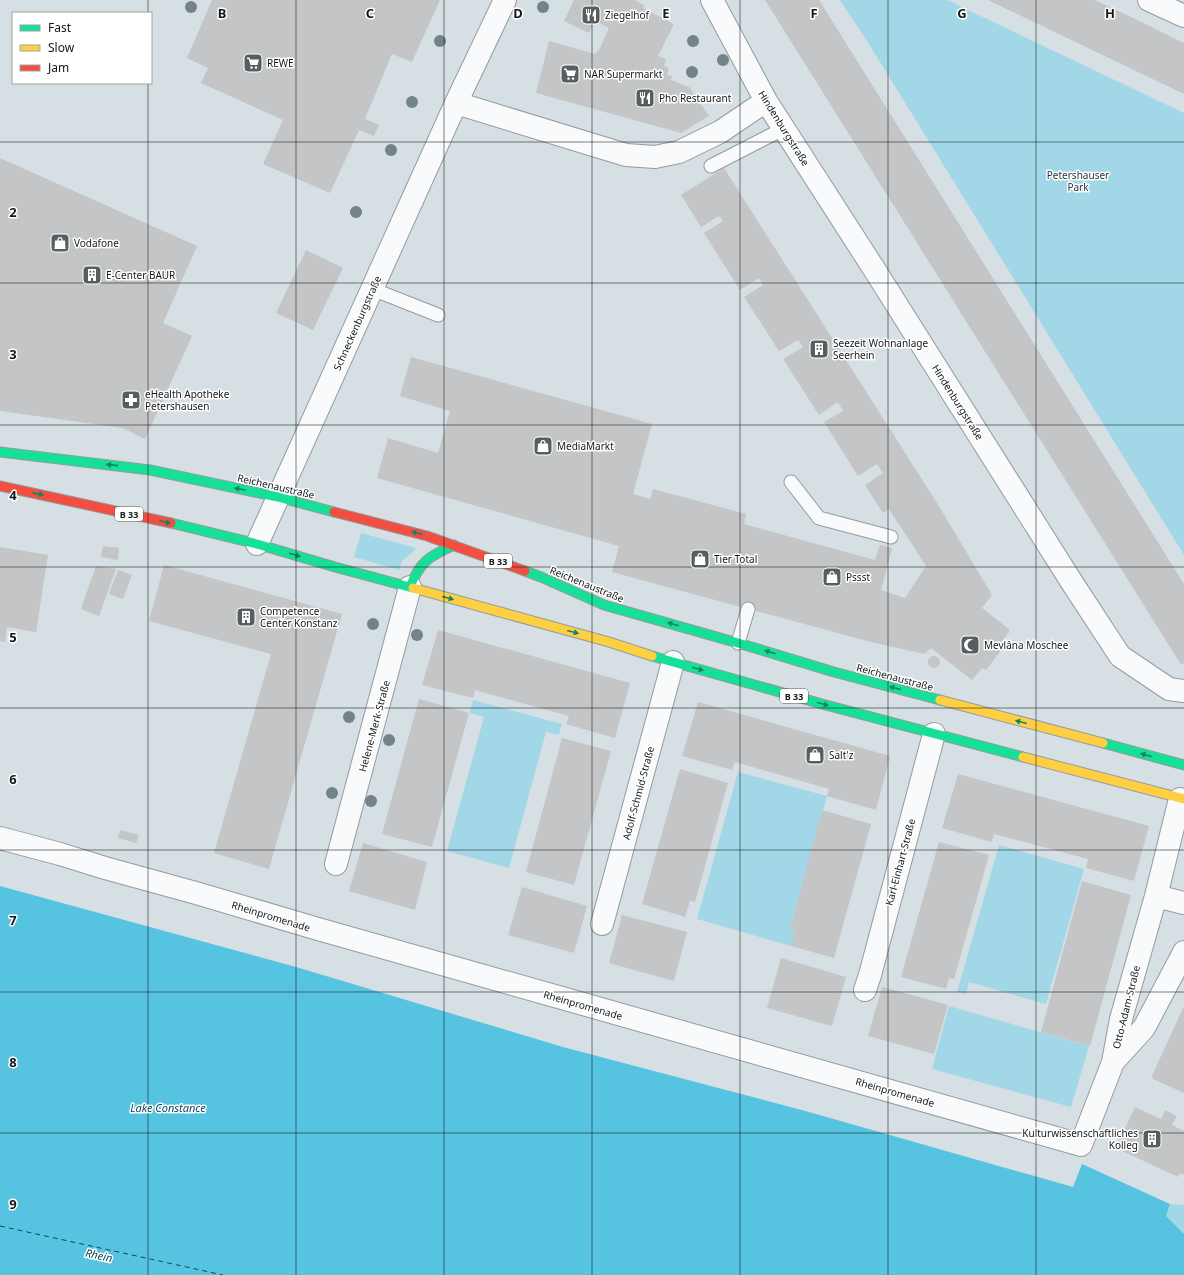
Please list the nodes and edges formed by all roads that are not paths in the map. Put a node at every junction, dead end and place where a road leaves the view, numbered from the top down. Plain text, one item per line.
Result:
1 (505, 0) edge
2 (712, 0) edge
3 (1150, 0) edge
4 (1184, 16) edge
5 (766, 101) junction
6 (456, 102) junction
7 (783, 129) junction
8 (711, 166) dead end
9 (372, 289) junction
10 (438, 315) dead end
11 (0, 452) edge
12 (792, 482) dead end
13 (0, 486) edge
14 (278, 497) junction
15 (891, 537) dead end
16 (257, 544) junction
17 (454, 545) junction
18 (410, 587) junction
19 (748, 609) dead end
20 (738, 642) junction
21 (673, 662) junction
22 (1184, 691) edge
23 (934, 734) junction
24 (1184, 765) edge
25 (1182, 799) edge
26 (0, 838) edge
27 (336, 864) dead end
28 (1156, 896) junction
29 (1184, 903) edge
30 (602, 924) dead end
31 (1184, 952) edge
32 (865, 990) dead end
33 (1113, 1062) junction

1 - 6 street, Schneckenburgstraße
2 - 5 street, Hindenburgstraße
3 - 4 street
5 - 6 street
5 - 7 street, Hindenburgstraße
6 - 9 street, Schneckenburgstraße
7 - 8 lane
7 - 22 street, Hindenburgstraße
9 - 10 lane
9 - 14 street, Schneckenburgstraße
14 -> 11 main road, Reichenaustraße / B 33
12 - 15 lane
13 -> 16 main road, B 33
14 - 16 street, Schneckenburgstraße
17 -> 14 main road, Reichenaustraße / B 33
16 -> 18 main road, B 33
17 - 18 main road
20 -> 17 main road, Reichenaustraße / B 33
18 -> 21 main road, B 33
18 - 27 street, Helene-Merk-Straße
19 - 20 lane
24 -> 20 main road, Reichenaustraße / B 33
21 -> 23 main road, B 33
21 - 30 street, Adolf-Schmid-Straße
23 - 25 main road, B 33
23 - 32 street, Karl-Einhart-Straße
25 - 28 street, Otto-Adam-Straße
26 - 33 street, Rheinpromenade
28 - 29 street
28 - 33 street, Otto-Adam-Straße
31 - 33 street, Otto-Adam-Straße

